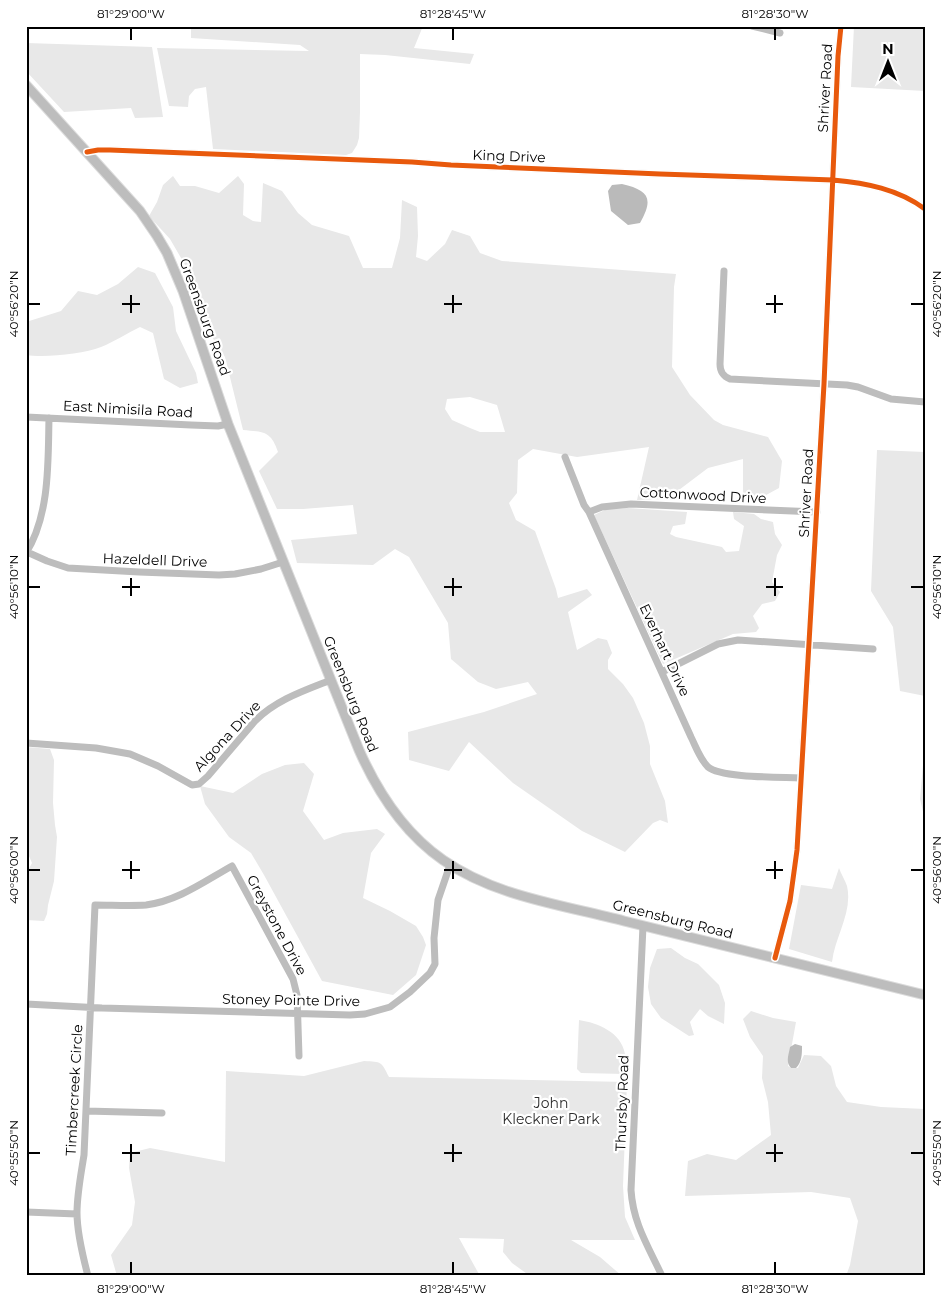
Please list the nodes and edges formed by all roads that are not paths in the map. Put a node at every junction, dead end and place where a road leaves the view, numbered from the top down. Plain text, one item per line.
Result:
1 (752, 26) edge
2 (841, 26) edge
3 (780, 33) dead end
4 (26, 85) edge
5 (87, 152) junction
6 (833, 180) junction
7 (925, 209) edge
8 (724, 272) dead end
9 (824, 384) junction
10 (925, 402) edge
11 (26, 417) edge
12 (49, 418) junction
13 (228, 424) junction
14 (565, 457) dead end
15 (589, 512) junction
16 (816, 512) junction
17 (27, 552) edge
18 (283, 562) junction
19 (808, 645) junction
20 (873, 649) dead end
21 (662, 672) junction
22 (331, 680) junction
23 (26, 743) edge
24 (800, 778) junction
25 (450, 865) junction
26 (95, 905) joint
27 (643, 926) junction
28 (776, 958) junction
29 (925, 995) edge
30 (26, 1004) edge
31 (91, 1008) junction
32 (298, 1014) junction
33 (299, 1056) dead end
34 (86, 1111) junction
35 (162, 1113) dead end
36 (26, 1212) edge
37 (77, 1214) junction
38 (88, 1276) edge
39 (662, 1276) edge

1 - 3 street
2 - 6 street, Shriver Road
4 - 5 main road, Greensburg Road
5 - 6 street, King Drive
5 - 13 main road, Greensburg Road
6 - 7 street, King Drive
6 - 9 street, Shriver Road
8 - 9 street
9 - 10 street
9 - 16 street, Shriver Road
11 - 12 street, East Nimisila Road
12 - 13 street, East Nimisila Road
12 - 17 street
13 - 18 main road, Greensburg Road
14 - 15 street, Everhart Drive
15 - 16 street, Cottonwood Drive
15 - 21 street, Everhart Drive
16 - 19 street, Shriver Road
17 - 18 street, Hazeldell Drive
18 - 22 main road, Greensburg Road
19 - 20 street
19 - 21 street
19 - 24 street, Shriver Road
21 - 24 street, Everhart Drive
22 - 23 street, Algona Drive
22 - 25 main road, Greensburg Road
24 - 28 street, Shriver Road
25 - 27 main road, Greensburg Road
25 - 32 street, Stoney Pointe Drive
26 - 31 street, Timbercreek Circle
26 - 32 street, Greystone Drive
27 - 28 main road, Greensburg Road
27 - 39 street, Thursby Road
28 - 29 main road, Greensburg Road
30 - 31 street, Stoney Pointe Drive
31 - 32 street, Stoney Pointe Drive
31 - 34 street, Timbercreek Circle
32 - 33 street, Greystone Drive
34 - 35 street
34 - 37 street, Timbercreek Circle
36 - 37 street
37 - 38 street, Timbercreek Circle

